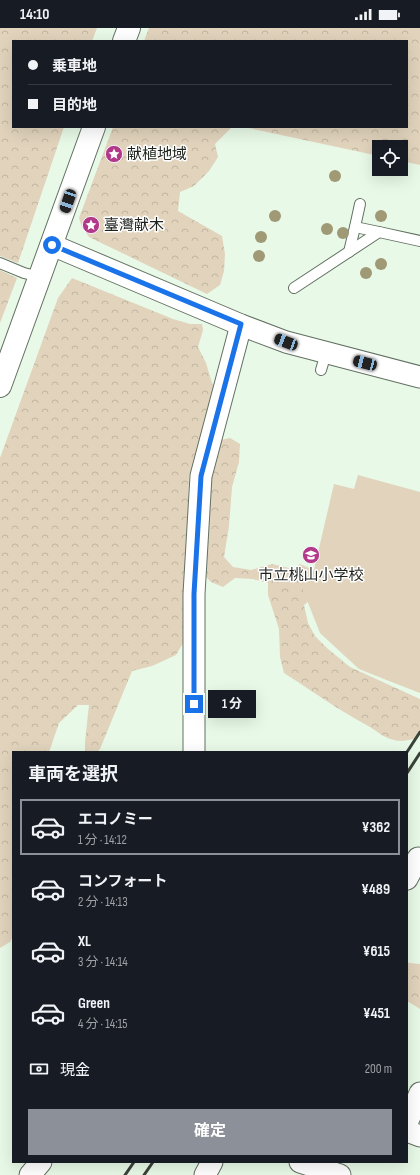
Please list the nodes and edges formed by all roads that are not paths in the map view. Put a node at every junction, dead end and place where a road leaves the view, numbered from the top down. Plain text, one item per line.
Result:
1 (129, 28) edge
2 (124, 40) edge
3 (94, 128) edge
4 (360, 204) dead end
5 (355, 227) junction
6 (380, 232) junction
7 (420, 241) edge
8 (52, 245) junction
9 (349, 252) junction
10 (0, 263) edge
11 (40, 277) junction
12 (294, 288) dead end
13 (241, 324) junction
14 (420, 377) edge
15 (0, 386) edge
16 (194, 751) edge
17 (415, 856) edge
18 (408, 876) edge
19 (420, 1093) edge
20 (408, 1121) edge
21 (408, 1131) edge
22 (420, 1136) edge
23 (40, 1163) edge
24 (211, 1163) edge
25 (303, 1163) edge
26 (30, 1175) edge
27 (205, 1175) edge
28 (340, 1175) edge

1 - 2 street
3 - 8 street
4 - 5 lane
5 - 6 lane
5 - 9 lane
6 - 7 lane
6 - 9 lane
8 - 11 street
8 - 13 street
9 - 12 lane
10 - 11 lane
11 - 15 street
13 - 14 street
13 - 16 street
17 - 18 street
19 - 20 street
21 - 22 street
23 - 26 street
24 - 27 street
25 - 28 street

